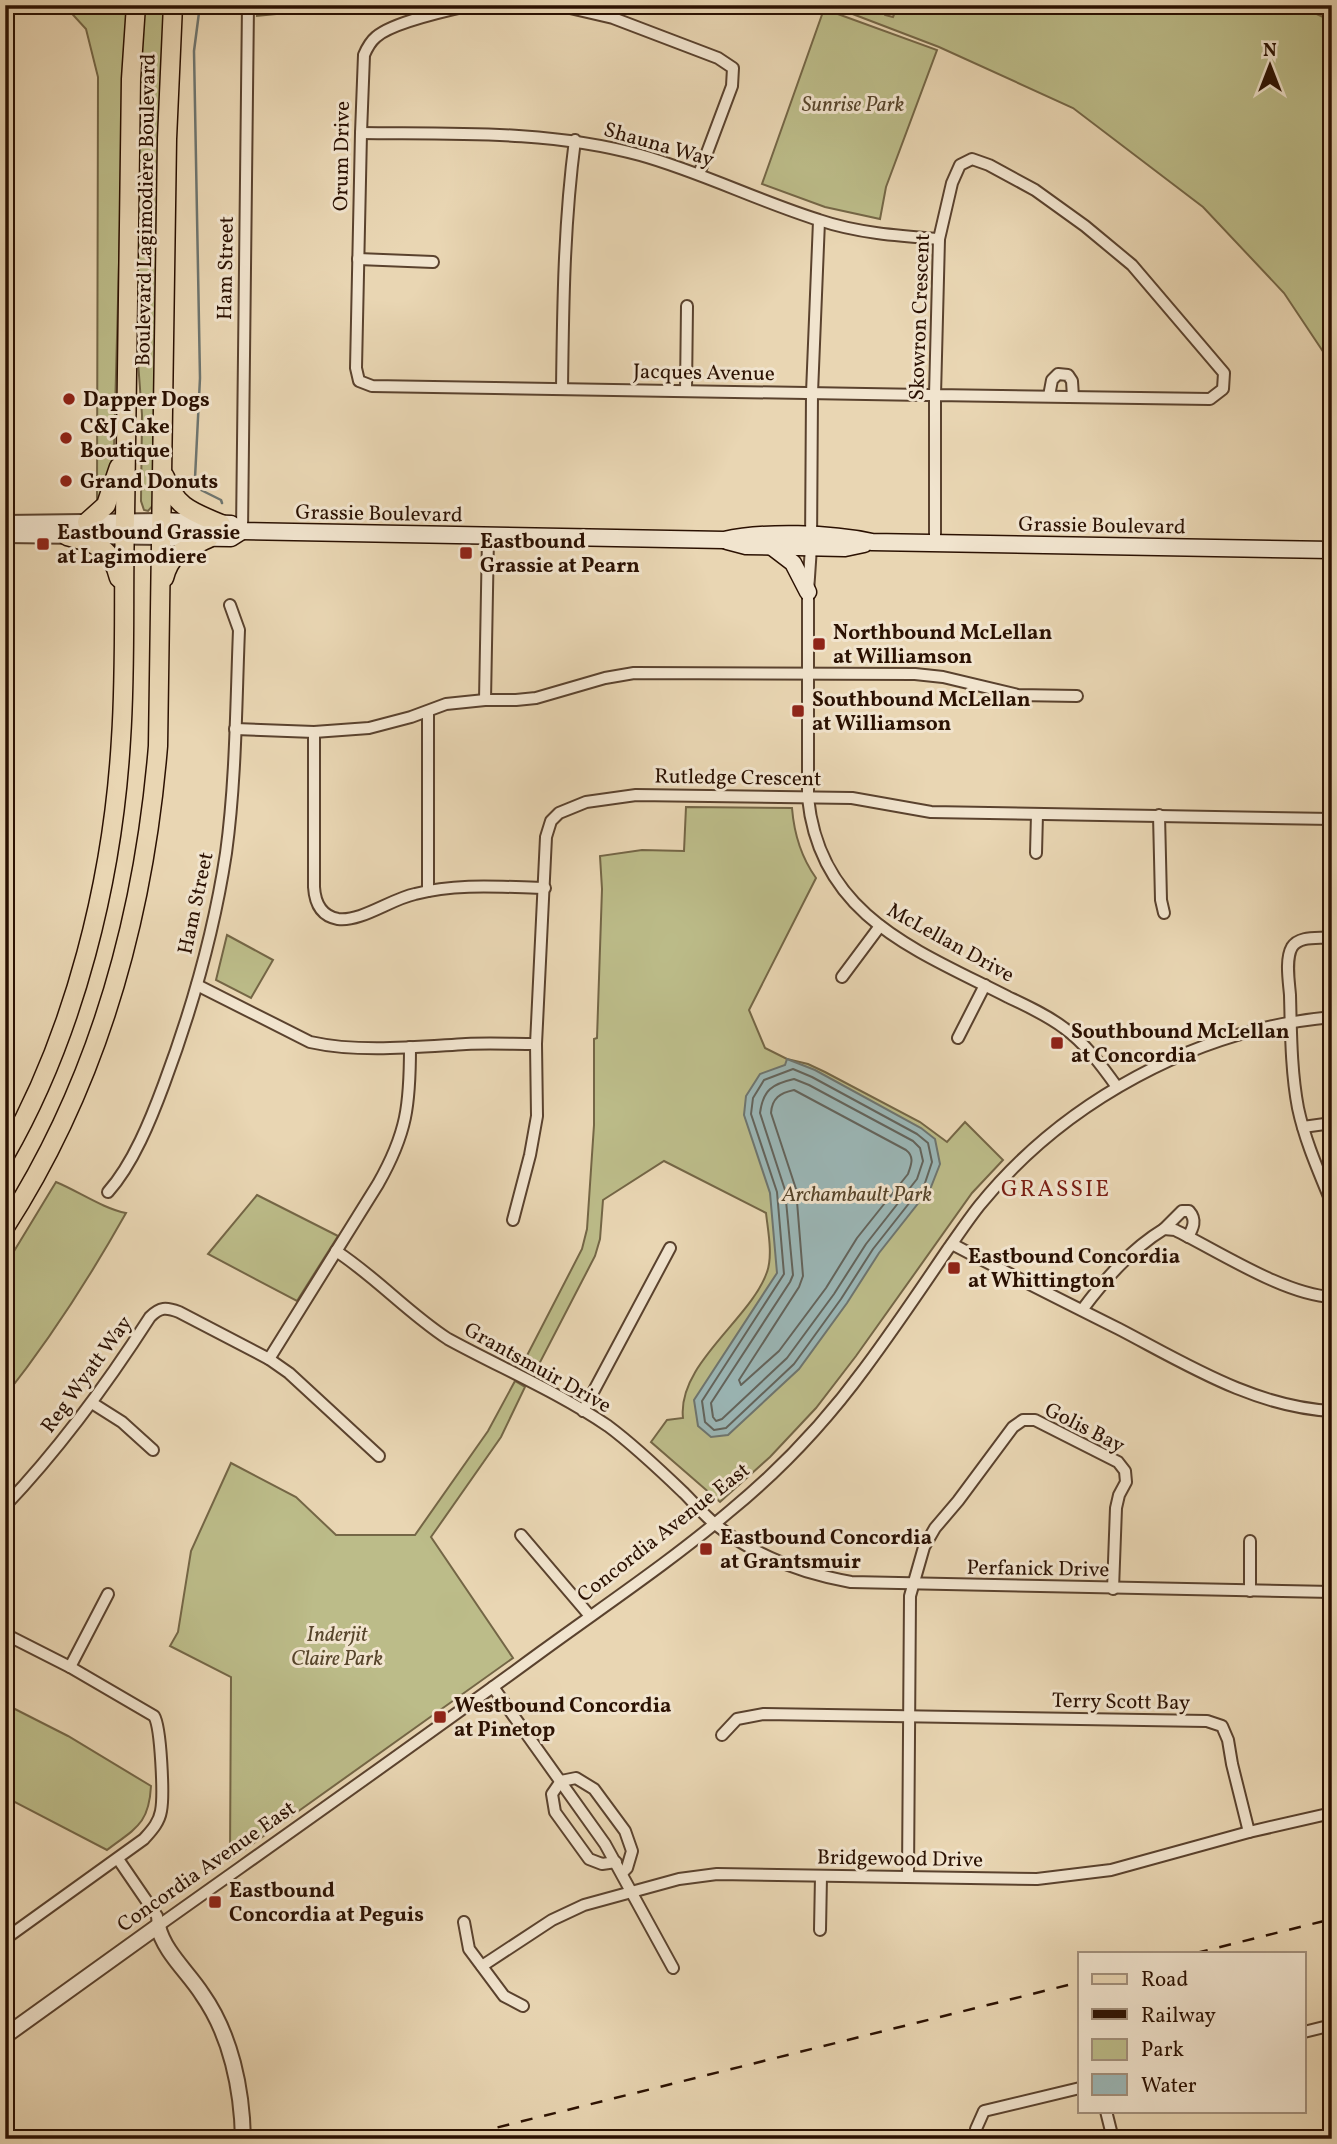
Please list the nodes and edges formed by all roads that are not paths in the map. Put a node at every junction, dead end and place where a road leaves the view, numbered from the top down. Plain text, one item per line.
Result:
1 (136, 5) edge
2 (173, 5) edge
3 (248, 5) edge
4 (472, 5) edge
5 (557, 5) edge
6 (360, 133) junction
7 (575, 141) junction
8 (699, 174) junction
9 (819, 220) junction
10 (939, 239) junction
11 (358, 259) junction
12 (433, 261) dead end
13 (687, 306) dead end
14 (359, 381) joint
15 (562, 389) junction
16 (1223, 389) joint
17 (686, 390) junction
18 (812, 393) junction
19 (935, 395) junction
20 (1049, 396) junction
21 (1073, 397) junction
22 (127, 440) junction
23 (163, 467) junction
24 (87, 522) junction
25 (5, 523) edge
26 (221, 524) junction
27 (125, 529) junction
28 (162, 529) junction
29 (242, 531) junction
30 (5, 535) edge
31 (67, 536) junction
32 (488, 537) junction
33 (209, 538) junction
34 (724, 540) junction
35 (811, 542) junction
36 (935, 544) junction
37 (772, 547) junction
38 (1332, 550) edge
39 (808, 592) junction
40 (124, 601) junction
41 (230, 605) dead end
42 (161, 606) junction
43 (807, 675) junction
44 (1077, 696) dead end
45 (485, 700) junction
46 (428, 712) junction
47 (236, 729) junction
48 (314, 732) junction
49 (808, 798) junction
50 (1037, 814) junction
51 (1159, 815) junction
52 (1332, 819) edge
53 (1037, 853) dead end
54 (545, 888) junction
55 (428, 891) junction
56 (1164, 913) dead end
57 (880, 926) junction
58 (1332, 937) edge
59 (842, 977) dead end
60 (197, 985) junction
61 (985, 985) junction
62 (1332, 1017) edge
63 (1290, 1023) junction
64 (958, 1038) dead end
65 (536, 1044) junction
66 (410, 1048) junction
67 (1117, 1087) junction
68 (1332, 1123) edge
69 (1303, 1127) junction
70 (5, 1155) edge
71 (108, 1192) dead end
72 (1332, 1204) edge
73 (513, 1220) dead end
74 (5, 1227) edge
75 (1164, 1229) junction
76 (1188, 1237) junction
77 (952, 1244) junction
78 (670, 1248) dead end
79 (336, 1251) junction
80 (1332, 1297) edge
81 (1082, 1310) junction
82 (269, 1359) junction
83 (92, 1403) junction
84 (583, 1411) junction
85 (1332, 1411) edge
86 (153, 1450) dead end
87 (379, 1456) dead end
88 (5, 1506) edge
89 (715, 1524) junction
90 (521, 1535) dead end
91 (1250, 1541) dead end
92 (913, 1585) junction
93 (1113, 1589) junction
94 (1250, 1591) junction
95 (1332, 1592) edge
96 (108, 1594) dead end
97 (590, 1616) junction
98 (5, 1634) edge
99 (71, 1667) junction
100 (493, 1688) junction
101 (908, 1717) junction
102 (722, 1735) dead end
103 (561, 1781) junction
104 (1332, 1813) edge
105 (1249, 1832) junction
106 (118, 1859) junction
107 (616, 1861) junction
108 (622, 1873) junction
109 (821, 1876) junction
110 (908, 1877) junction
111 (634, 1893) junction
112 (464, 1922) dead end
113 (158, 1926) junction
114 (820, 1930) dead end
115 (5, 1939) edge
116 (482, 1966) junction
117 (673, 1968) dead end
118 (523, 2006) dead end
119 (1332, 2025) edge
120 (1306, 2032) edge
121 (5, 2036) edge
122 (1078, 2088) edge
123 (1106, 2112) edge
124 (243, 2139) edge
125 (978, 2139) edge
126 (1113, 2139) edge

1 - 22 main road, Boulevard Lagimodière Boulevard
2 - 23 main road, Boulevard Lagimodière Boulevard
3 - 29 street, Ham Street
4 - 6 street, Orum Drive
5 - 8 street
6 - 7 street, Shauna Way
6 - 11 street, Orum Drive
7 - 8 street, Shauna Way
7 - 15 street
8 - 9 street, Shauna Way
9 - 10 street, Shauna Way
9 - 18 street, McLellan Drive
10 - 16 street, Skowron Crescent
10 - 19 street, Skowron Crescent
11 - 12 street
11 - 14 street, Orum Drive
13 - 17 street
14 - 15 street, Jacques Avenue
15 - 17 street, Jacques Avenue
16 - 21 street, Jacques Avenue
17 - 18 street, Jacques Avenue
18 - 19 street, Jacques Avenue
18 - 35 street, McLellan Drive
19 - 20 street, Jacques Avenue
19 - 36 street, Skowron Crescent
20 - 21 street, Jacques Avenue
20 - 21 street
22 - 24 main road
22 - 27 main road, Boulevard Lagimodière Boulevard
23 - 26 main road
23 - 28 main road, Boulevard Lagimodière Boulevard
24 - 25 street, Grassie Boulevard
24 - 27 street, Grassie Boulevard
26 - 28 main road, Grassie Boulevard
26 - 29 main road, Grassie Boulevard
27 - 28 street, Grassie Boulevard
27 - 31 street, Grassie Boulevard
27 - 40 main road, Boulevard Lagimodière Boulevard
28 - 33 main road, Grassie Boulevard
28 - 42 main road, Boulevard Lagimodière Boulevard
29 - 32 main road, Grassie Boulevard
29 - 33 main road, Grassie Boulevard
30 - 31 street, Grassie Boulevard
31 - 40 main road
32 - 34 main road, Grassie Boulevard
32 - 45 street
33 - 42 main road
34 - 35 main road, Grassie Boulevard
34 - 37 main road, Grassie Boulevard
35 - 36 main road, Grassie Boulevard
35 - 37 main road, Grassie Boulevard
35 - 39 street, McLellan Drive
36 - 38 main road, Grassie Boulevard
37 - 39 main road
39 - 43 street, McLellan Drive
40 - 70 main road, Boulevard Lagimodière Boulevard
41 - 47 street, Ham Street
42 - 74 main road, Boulevard Lagimodière Boulevard
43 - 44 street
43 - 45 street
43 - 49 street, McLellan Drive
45 - 46 street
46 - 48 street
46 - 55 street
47 - 48 street
47 - 60 street, Ham Street
48 - 55 street
49 - 50 street, Rutledge Crescent
49 - 54 street, Rutledge Crescent
49 - 57 street, McLellan Drive
50 - 51 street, Rutledge Crescent
50 - 53 street
51 - 52 street, Rutledge Crescent
51 - 56 street
54 - 55 street
54 - 65 street, Rutledge Crescent
57 - 59 street
57 - 61 street, McLellan Drive
58 - 63 street
60 - 66 street
60 - 71 street, Ham Street
61 - 64 street
61 - 67 street, McLellan Drive
62 - 63 street, Concordia Avenue East
63 - 67 street, Concordia Avenue East
63 - 69 street
65 - 66 street
65 - 73 street, Rutledge Crescent
66 - 79 street
67 - 77 street, Concordia Avenue East
68 - 69 street
69 - 72 street
75 - 76 street
75 - 76 street
75 - 81 street
76 - 80 street
77 - 81 street
77 - 89 street, Concordia Avenue East
78 - 84 street
79 - 82 street
79 - 84 street, Grantsmuir Drive
81 - 85 street
82 - 83 street, Reg Wyatt Way
82 - 87 street, Reg Wyatt Way
83 - 86 street
83 - 88 street, Reg Wyatt Way
84 - 89 street, Grantsmuir Drive
89 - 92 street, Perfanick Drive
89 - 97 street, Concordia Avenue East
90 - 97 street
91 - 94 street
92 - 93 street, Perfanick Drive
92 - 93 street, Golis Bay
92 - 101 street
93 - 94 street, Perfanick Drive
94 - 95 street, Perfanick Drive
96 - 99 street
97 - 100 street, Concordia Avenue East
98 - 99 street
99 - 106 street
100 - 103 street
100 - 113 street, Concordia Avenue East
101 - 102 street
101 - 105 street, Terry Scott Bay
101 - 110 street
103 - 107 street
103 - 107 street
103 - 108 street
104 - 105 street, Bridgewood Drive
105 - 110 street, Bridgewood Drive
106 - 113 street
106 - 115 street
107 - 108 street
108 - 111 street
109 - 110 street, Bridgewood Drive
109 - 111 street, Bridgewood Drive
109 - 114 street
111 - 116 street, Bridgewood Drive
111 - 117 street
112 - 116 street
113 - 121 street, Concordia Avenue East
113 - 124 street
116 - 118 street
119 - 120 street
122 - 125 street
123 - 126 street

